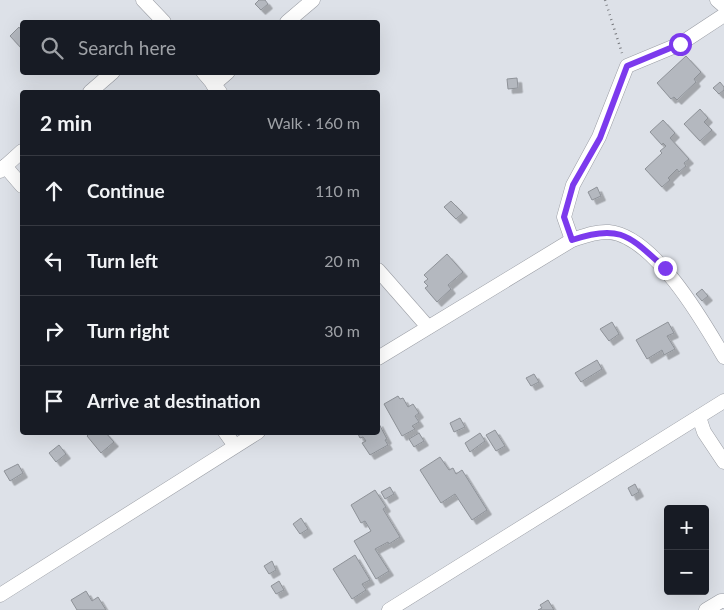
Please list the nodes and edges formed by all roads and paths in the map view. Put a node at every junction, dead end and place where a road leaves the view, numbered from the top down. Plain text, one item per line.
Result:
1 (143, 0) edge
2 (313, 0) edge
3 (605, 0) edge
4 (717, 0) edge
5 (724, 6) edge
6 (724, 15) edge
7 (162, 20) edge
8 (289, 20) edge
9 (627, 66) junction
10 (110, 75) edge
11 (205, 75) edge
12 (226, 75) edge
13 (216, 89) edge
14 (92, 90) edge
15 (20, 153) edge
16 (3, 168) edge
17 (20, 184) edge
18 (572, 240) junction
19 (380, 272) edge
20 (428, 327) junction
21 (380, 357) edge
22 (724, 357) edge
23 (724, 401) edge
24 (699, 417) junction
25 (227, 435) edge
26 (253, 435) edge
27 (235, 446) junction
28 (724, 462) edge
29 (0, 595) edge
30 (724, 601) edge
31 (389, 610) edge
32 (706, 610) edge

1 - 7 street
2 - 8 street
3 - 9 path
4 - 5 street
6 - 9 street
9 - 18 street
10 - 14 street
11 - 13 street
12 - 13 street
15 - 16 street
16 - 17 street
18 - 20 street
18 - 22 street
19 - 20 street
20 - 21 street
23 - 24 street
24 - 28 street
24 - 31 street
25 - 27 street
26 - 27 street
27 - 29 street
30 - 32 street

